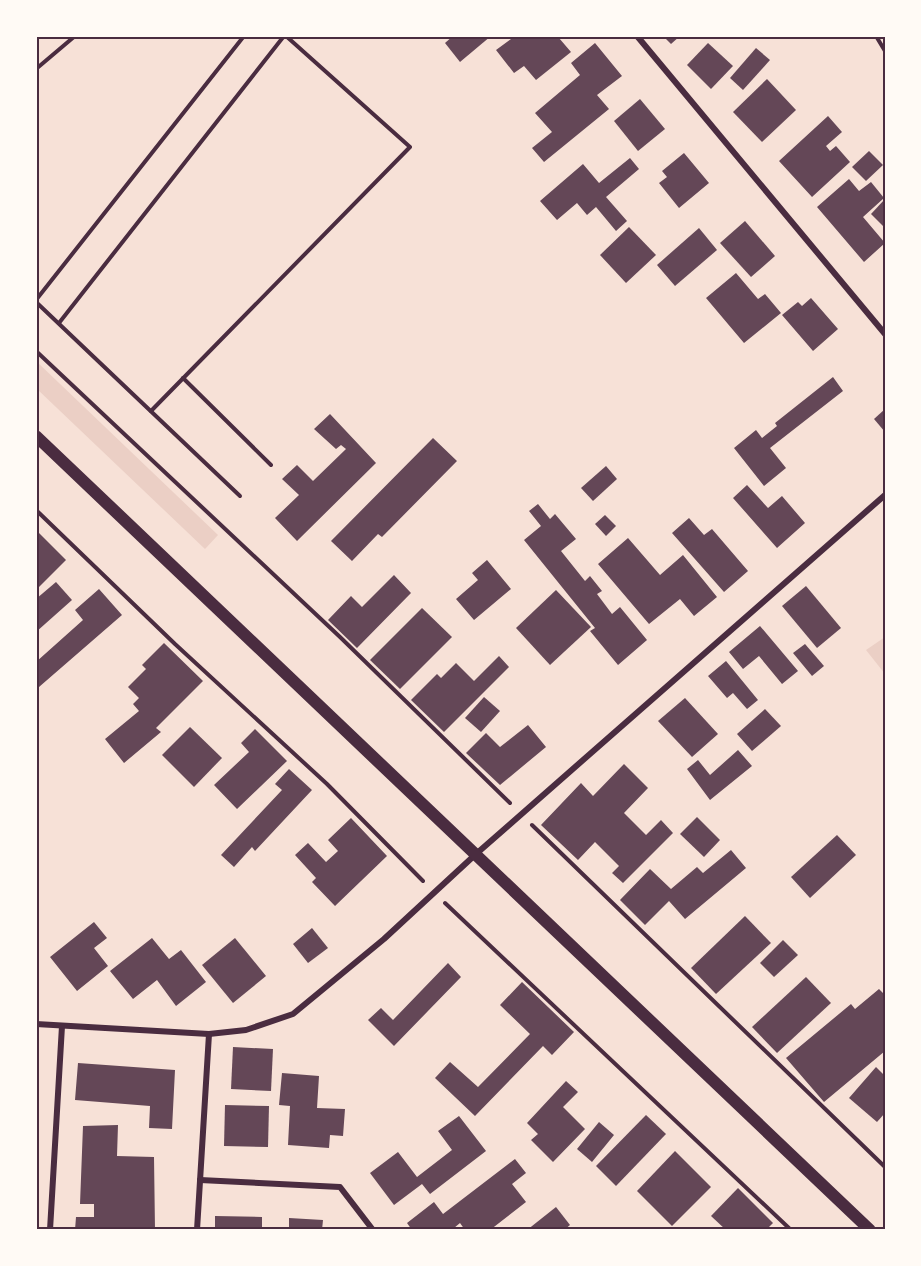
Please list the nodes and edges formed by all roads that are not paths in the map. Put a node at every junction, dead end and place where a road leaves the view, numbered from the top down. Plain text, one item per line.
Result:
1 (637, 36) edge
2 (885, 334) edge
3 (36, 436) edge
4 (885, 495) edge
5 (476, 854) junction
6 (36, 1024) edge
7 (62, 1026) junction
8 (209, 1034) junction
9 (201, 1180) junction
10 (50, 1230) edge
11 (197, 1230) edge
12 (373, 1230) edge
13 (870, 1230) edge

1 - 2 street
3 - 5 main road
4 - 5 street
5 - 8 street
5 - 13 main road
6 - 7 street
7 - 8 street
7 - 10 street
8 - 9 street
9 - 11 street
9 - 12 street

